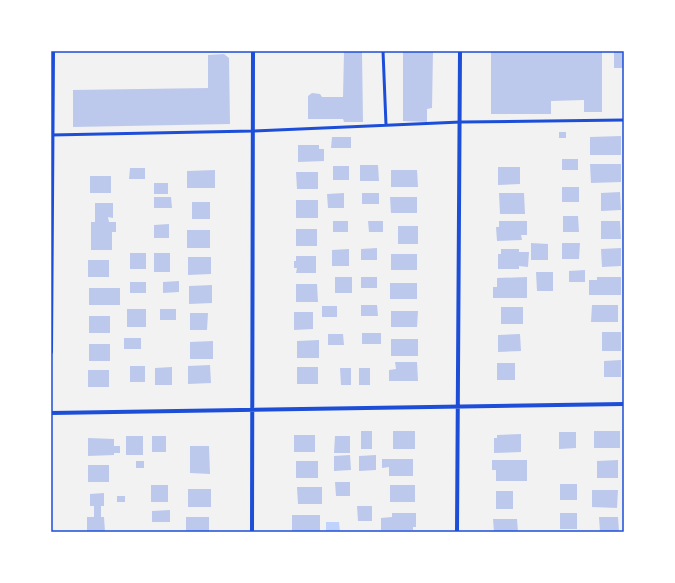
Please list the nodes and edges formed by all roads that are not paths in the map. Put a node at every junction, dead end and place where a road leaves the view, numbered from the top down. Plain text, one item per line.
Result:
1 (53, 51) edge
2 (252, 51) edge
3 (383, 51) edge
4 (460, 51) edge
5 (624, 120) edge
6 (461, 122) junction
7 (386, 125) junction
8 (253, 131) junction
9 (52, 135) edge
10 (51, 352) edge
11 (624, 404) edge
12 (458, 406) junction
13 (253, 410) junction
14 (51, 413) edge
15 (252, 532) edge
16 (457, 532) edge

1 - 9 street
2 - 8 street
3 - 7 lane
4 - 6 street
5 - 6 lane
6 - 7 lane
6 - 12 street
7 - 8 lane
8 - 9 lane
8 - 13 street
9 - 10 street
11 - 12 street
12 - 13 street
12 - 16 street
13 - 14 street
13 - 15 street

